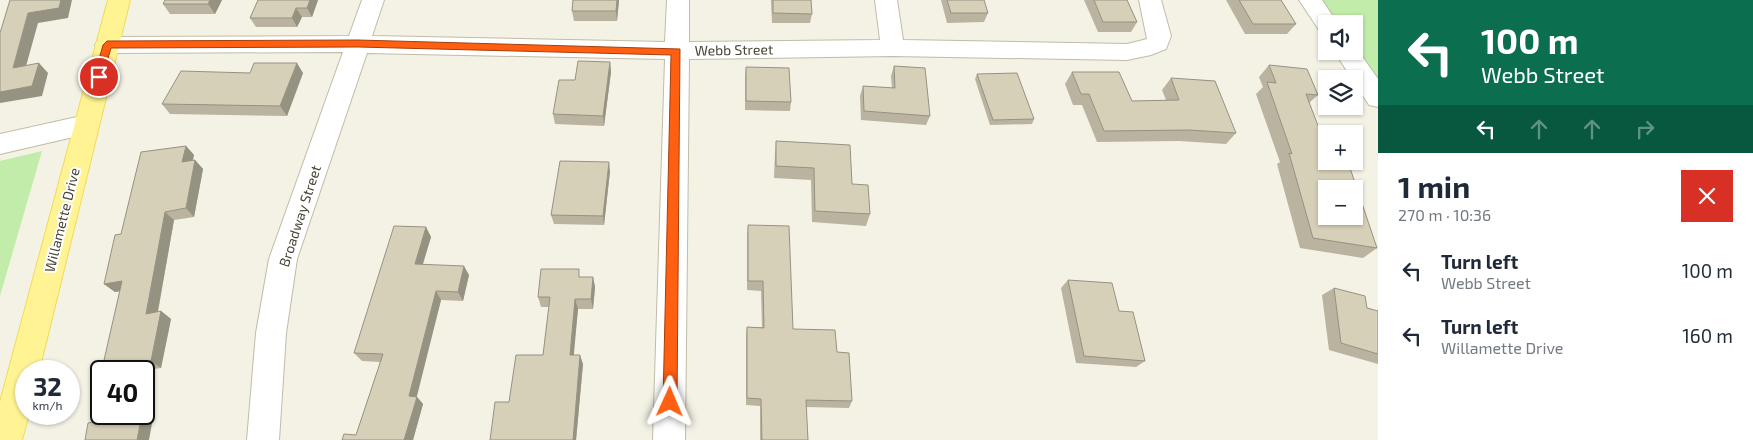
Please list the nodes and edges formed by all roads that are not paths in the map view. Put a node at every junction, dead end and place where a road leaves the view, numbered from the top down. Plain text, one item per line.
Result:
1 (119, 0) edge
2 (373, 0) edge
3 (678, 0) edge
4 (886, 0) edge
5 (1150, 0) edge
6 (1310, 0) edge
7 (1321, 15) edge
8 (358, 44) junction
9 (107, 45) junction
10 (893, 48) junction
11 (676, 51) junction
12 (1352, 60) edge
13 (1378, 98) edge
14 (86, 125) junction
15 (0, 144) edge
16 (6, 440) edge
17 (263, 440) edge
18 (669, 440) edge

1 - 9 main road, Willamette Drive
2 - 8 street, Broadway Street
3 - 11 street
4 - 10 street
5 - 10 street, Webb Street
6 - 7 street
8 - 9 street, Webb Street
8 - 11 street, Webb Street
8 - 17 street, Broadway Street
9 - 14 main road, Willamette Drive
10 - 11 street, Webb Street
11 - 18 street
12 - 13 street
14 - 15 street
14 - 16 main road, Willamette Drive

